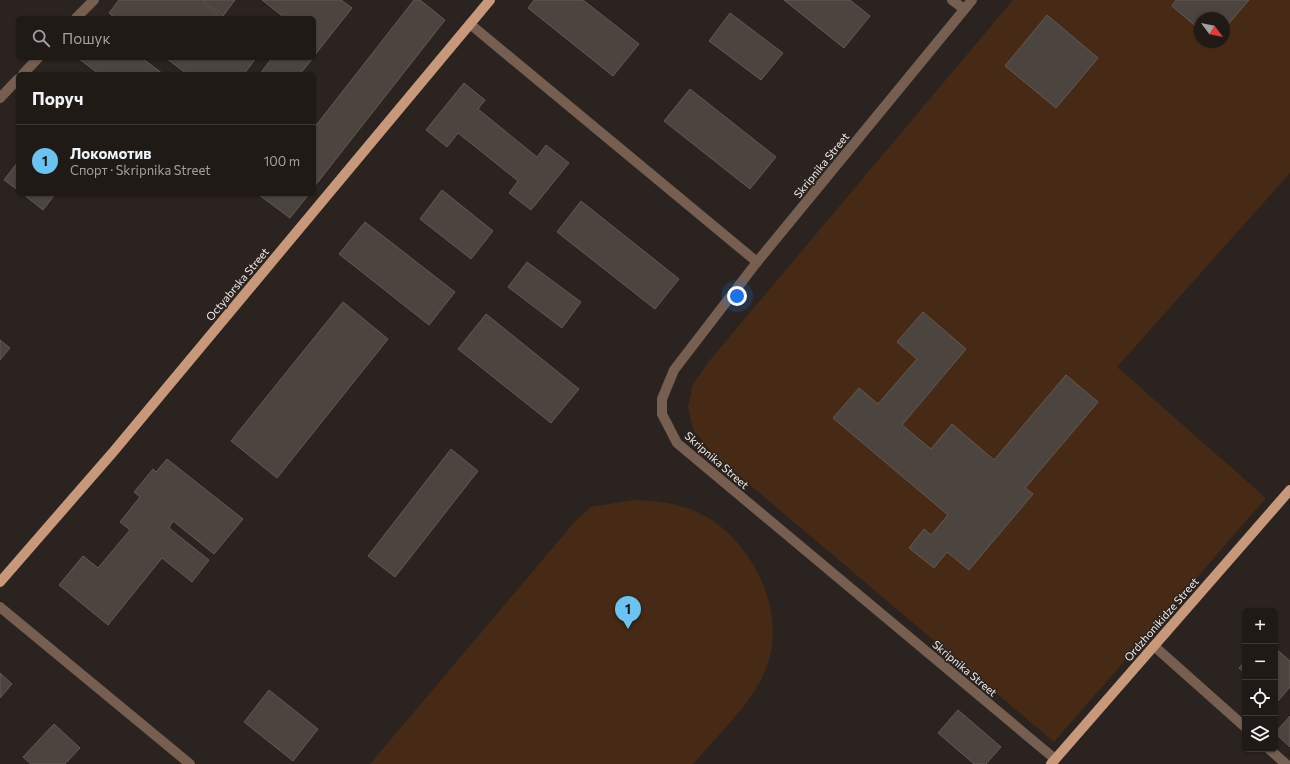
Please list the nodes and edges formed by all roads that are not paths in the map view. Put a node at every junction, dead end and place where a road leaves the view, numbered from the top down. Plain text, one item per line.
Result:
1 (94, 0) edge
2 (490, 0) edge
3 (952, 0) edge
4 (972, 0) edge
5 (964, 9) junction
6 (78, 16) edge
7 (470, 24) junction
8 (36, 60) edge
9 (25, 72) edge
10 (16, 81) edge
11 (0, 98) edge
12 (757, 262) junction
13 (1290, 490) edge
14 (0, 582) edge
15 (0, 607) edge
16 (1154, 646) junction
17 (1242, 725) edge
18 (1272, 752) edge
19 (1053, 762) edge
20 (190, 764) edge
21 (1286, 764) edge

1 - 6 street
2 - 7 main road, Octyabrska Street
3 - 5 street
4 - 5 street, Skripnika Street
5 - 12 street, Skripnika Street
7 - 12 street
7 - 14 main road, Octyabrska Street
8 - 9 street
10 - 11 street
12 - 19 street, Skripnika Street
13 - 16 main road, Ordzhonikidze Street
15 - 20 street
16 - 17 street
16 - 19 main road, Ordzhonikidze Street
18 - 21 street

